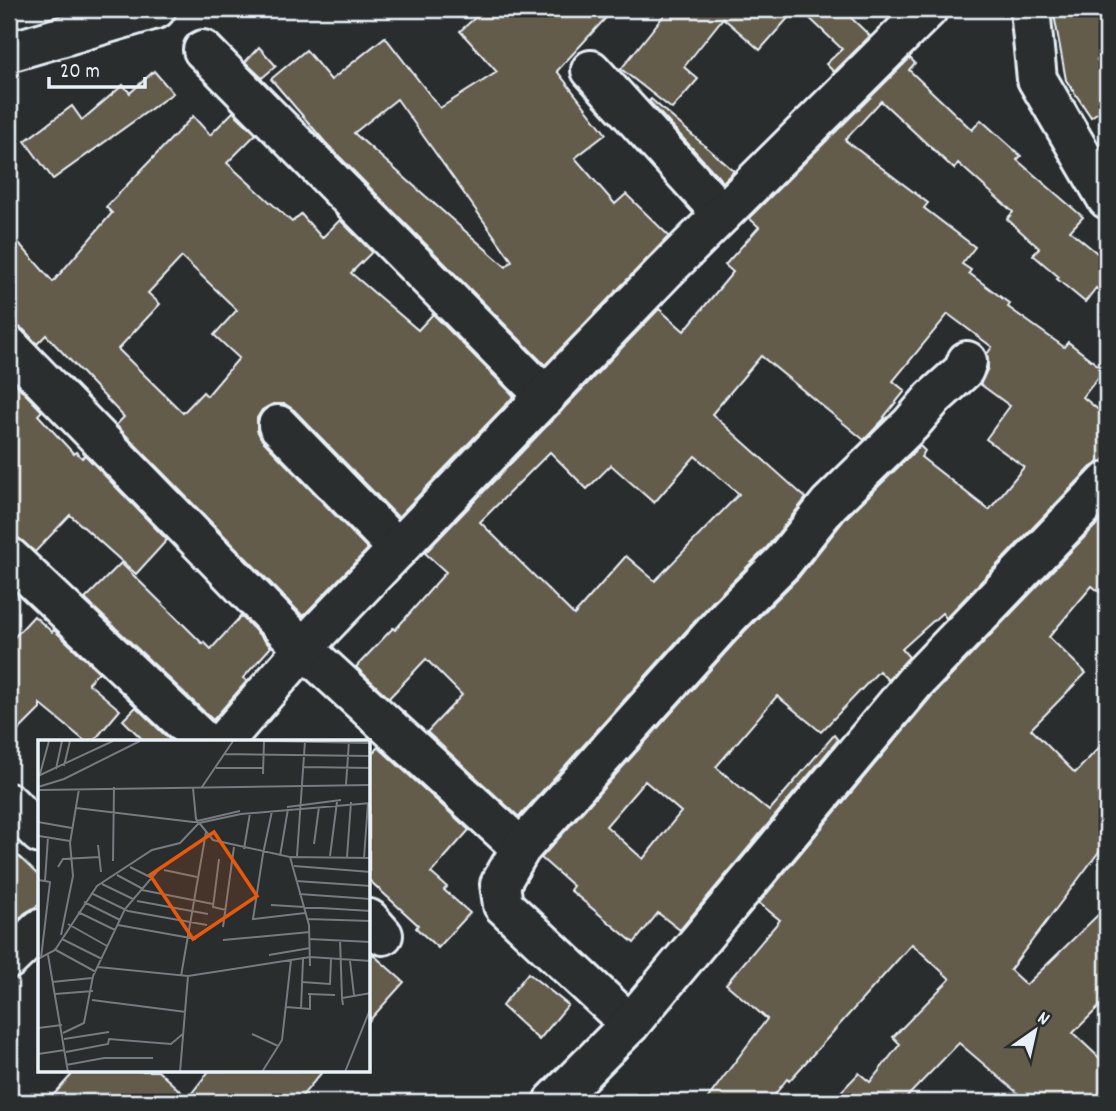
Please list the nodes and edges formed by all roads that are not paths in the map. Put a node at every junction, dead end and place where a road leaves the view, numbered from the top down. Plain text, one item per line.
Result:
1 (156, 9) edge
2 (928, 9) edge
3 (1030, 9) edge
4 (203, 50) dead end
5 (9, 52) edge
6 (591, 70) dead end
7 (1107, 199) edge
8 (722, 214) junction
9 (9, 345) edge
10 (967, 361) dead end
11 (546, 397) junction
12 (278, 425) dead end
13 (1107, 482) edge
14 (398, 549) junction
15 (9, 556) edge
16 (304, 649) junction
17 (202, 740) edge
18 (225, 740) edge
19 (9, 803) edge
20 (38, 832) edge
21 (521, 848) junction
22 (38, 931) edge
23 (9, 960) edge
24 (630, 1024) junction
25 (553, 1102) edge

1 - 5 street
2 - 8 street
3 - 7 street
4 - 11 street
6 - 8 street
8 - 11 street
9 - 16 street
10 - 21 street
11 - 14 street
12 - 14 street
13 - 24 street
14 - 16 street
15 - 17 street
16 - 18 street
16 - 21 street
19 - 20 street
21 - 24 street
22 - 23 street
24 - 25 street

